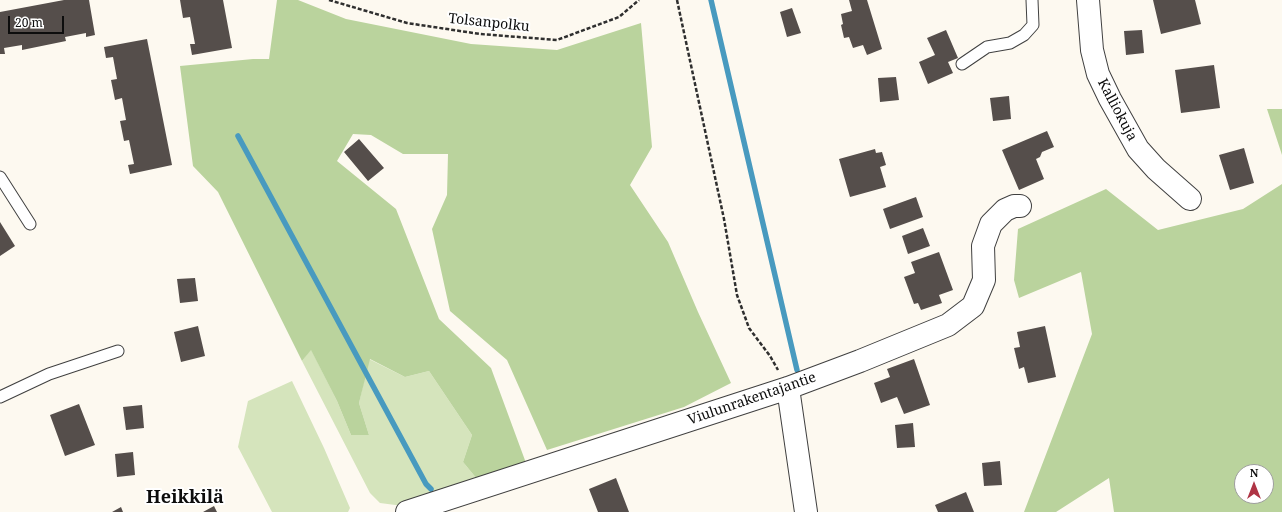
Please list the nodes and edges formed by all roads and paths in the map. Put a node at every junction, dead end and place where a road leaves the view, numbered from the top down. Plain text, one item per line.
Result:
1 (329, 0) edge
2 (639, 0) edge
3 (677, 0) edge
4 (1032, 0) edge
5 (1088, 0) edge
6 (962, 64) dead end
7 (0, 177) edge
8 (1190, 199) dead end
9 (1020, 206) dead end
10 (30, 224) dead end
11 (118, 350) dead end
12 (788, 388) junction
13 (0, 397) edge
14 (407, 512) edge
15 (806, 512) edge

1 - 2 path, Tolsanpolku
3 - 12 path
4 - 6 lane
5 - 8 street, Kalliokuja
7 - 10 lane
9 - 12 street, Viulunrakentajantie
11 - 13 lane
12 - 14 street, Viulunrakentajantie
12 - 15 street

